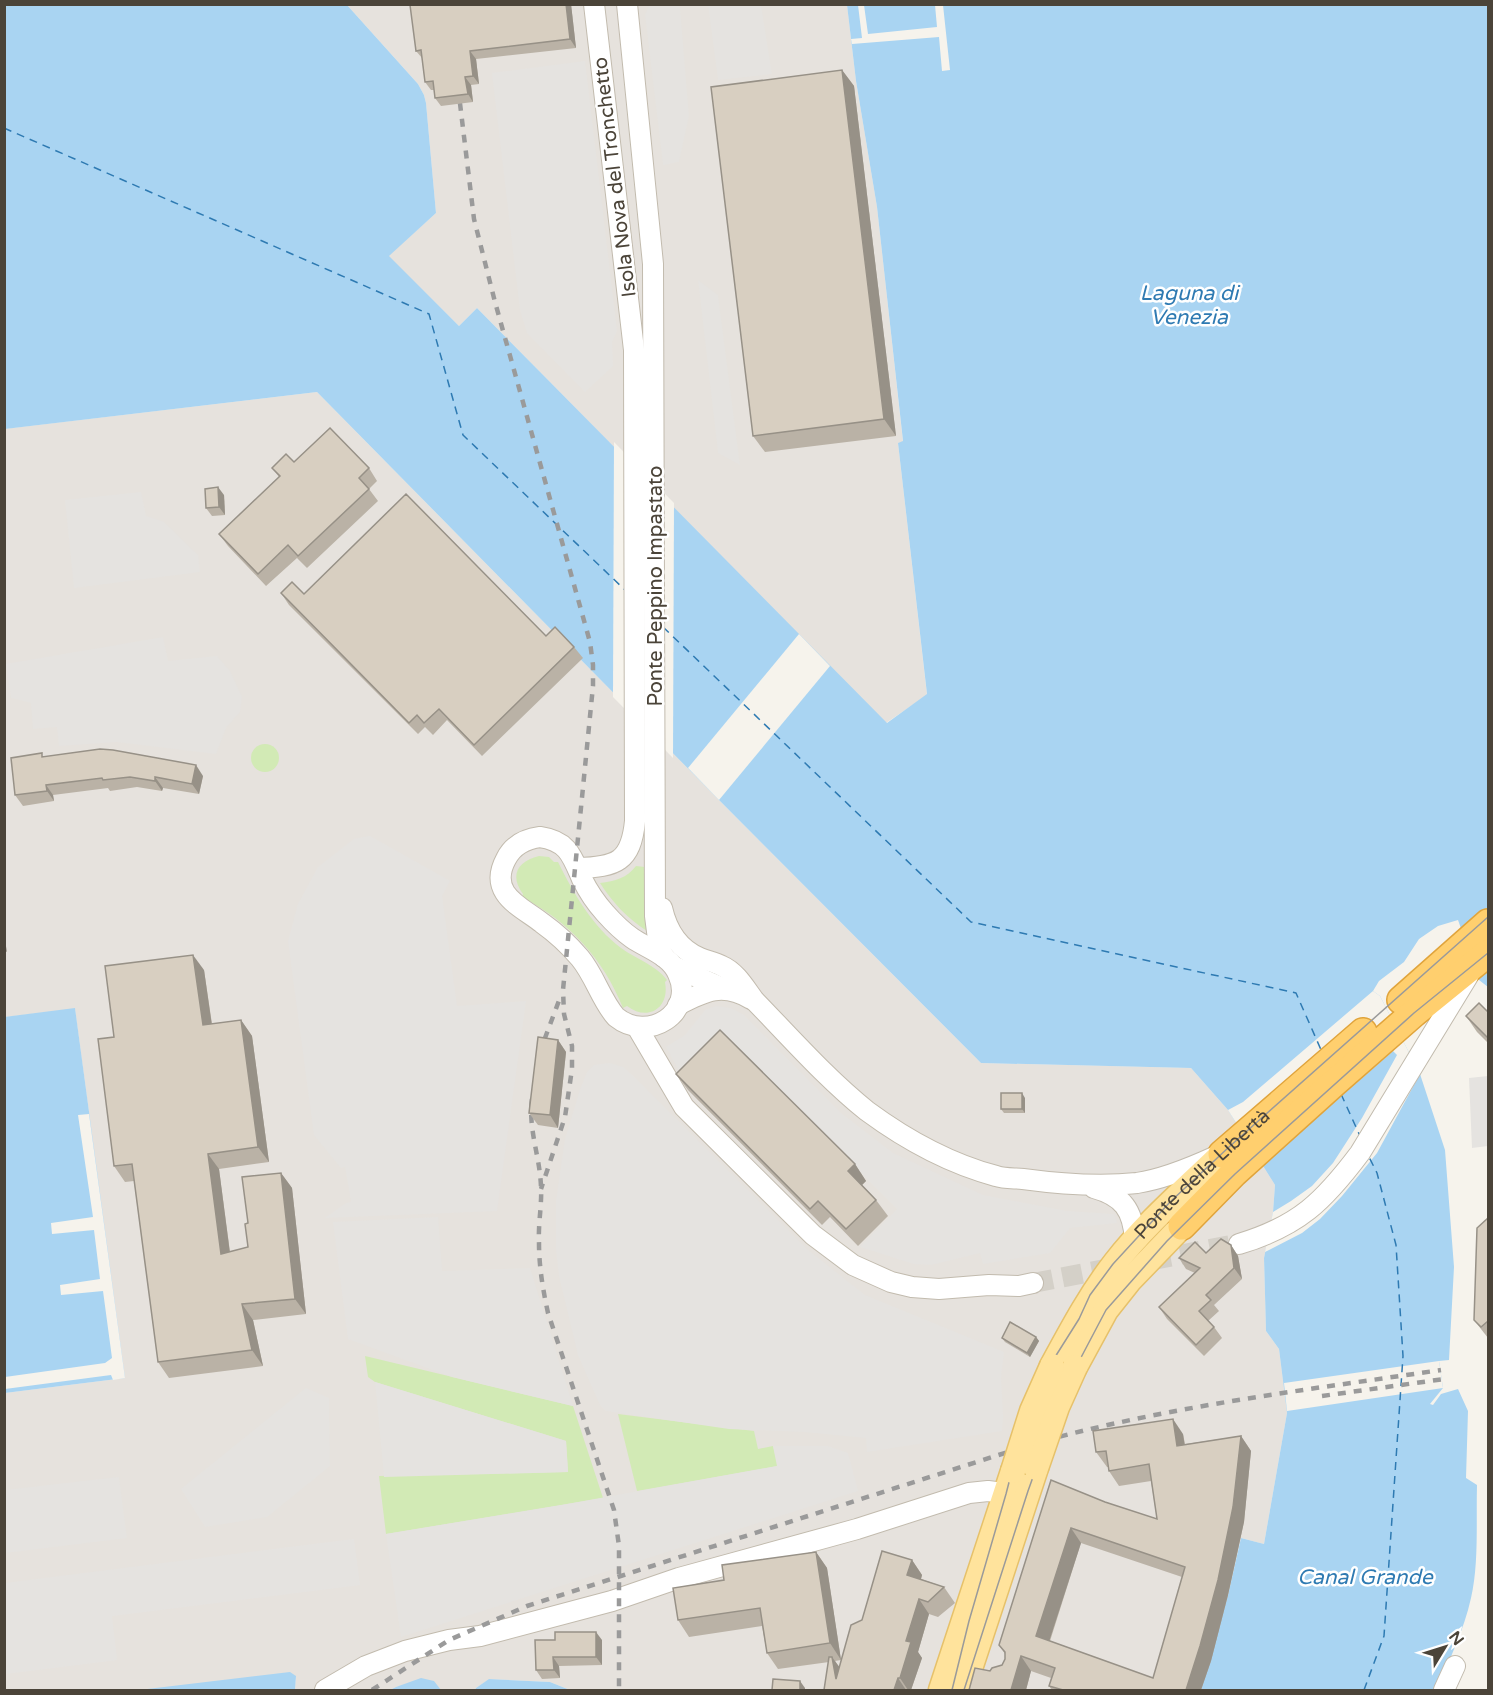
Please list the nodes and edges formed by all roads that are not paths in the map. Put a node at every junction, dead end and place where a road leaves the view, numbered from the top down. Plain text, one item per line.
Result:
1 (594, 4) edge
2 (627, 4) edge
3 (634, 350) joint
4 (655, 351) joint
5 (578, 868) junction
6 (656, 885) junction
7 (1488, 923) edge
8 (1475, 954) edge
9 (670, 962) junction
10 (722, 988) junction
11 (754, 1000) junction
12 (678, 1005) junction
13 (637, 1027) junction
14 (1232, 1156) junction
15 (1137, 1183) junction
16 (1082, 1184) junction
17 (1176, 1215) junction
18 (1240, 1239) tunnel mouth
19 (1135, 1240) junction
20 (1037, 1277) tunnel mouth
21 (1063, 1366) junction
22 (1020, 1482) junction
23 (1455, 1666) dead end
24 (326, 1690) edge
25 (941, 1690) edge
26 (963, 1690) edge
27 (1444, 1690) edge

1 - 3 street, Isola Nova del Tronchetto
2 - 4 street, Isola Nova del Tronchetto
3 - 5 street, Ponte Peppino Impastato
4 - 6 street, Ponte Peppino Impastato
5 - 9 street
5 - 13 street
6 - 9 street
6 - 11 street
7 - 8 highway, Ponte della Libertà
8 - 14 highway, Ponte della Libertà
8 - 18 street
9 - 10 street
9 - 12 street
10 - 11 street
10 - 12 street
11 - 16 street
12 - 13 street
13 - 20 street
14 - 15 street
14 - 17 highway, Ponte della Libertà
15 - 16 street
15 - 17 street
16 - 19 street
17 - 19 main road, Ponte della Libertà
17 - 21 main road, Ponte della Libertà
19 - 21 main road, Ponte della Libertà
21 - 22 main road, Ponte della Libertà, bridge
22 - 24 street
22 - 25 main road, Ponte della Libertà
22 - 26 main road, Ponte della Libertà
23 - 27 street

